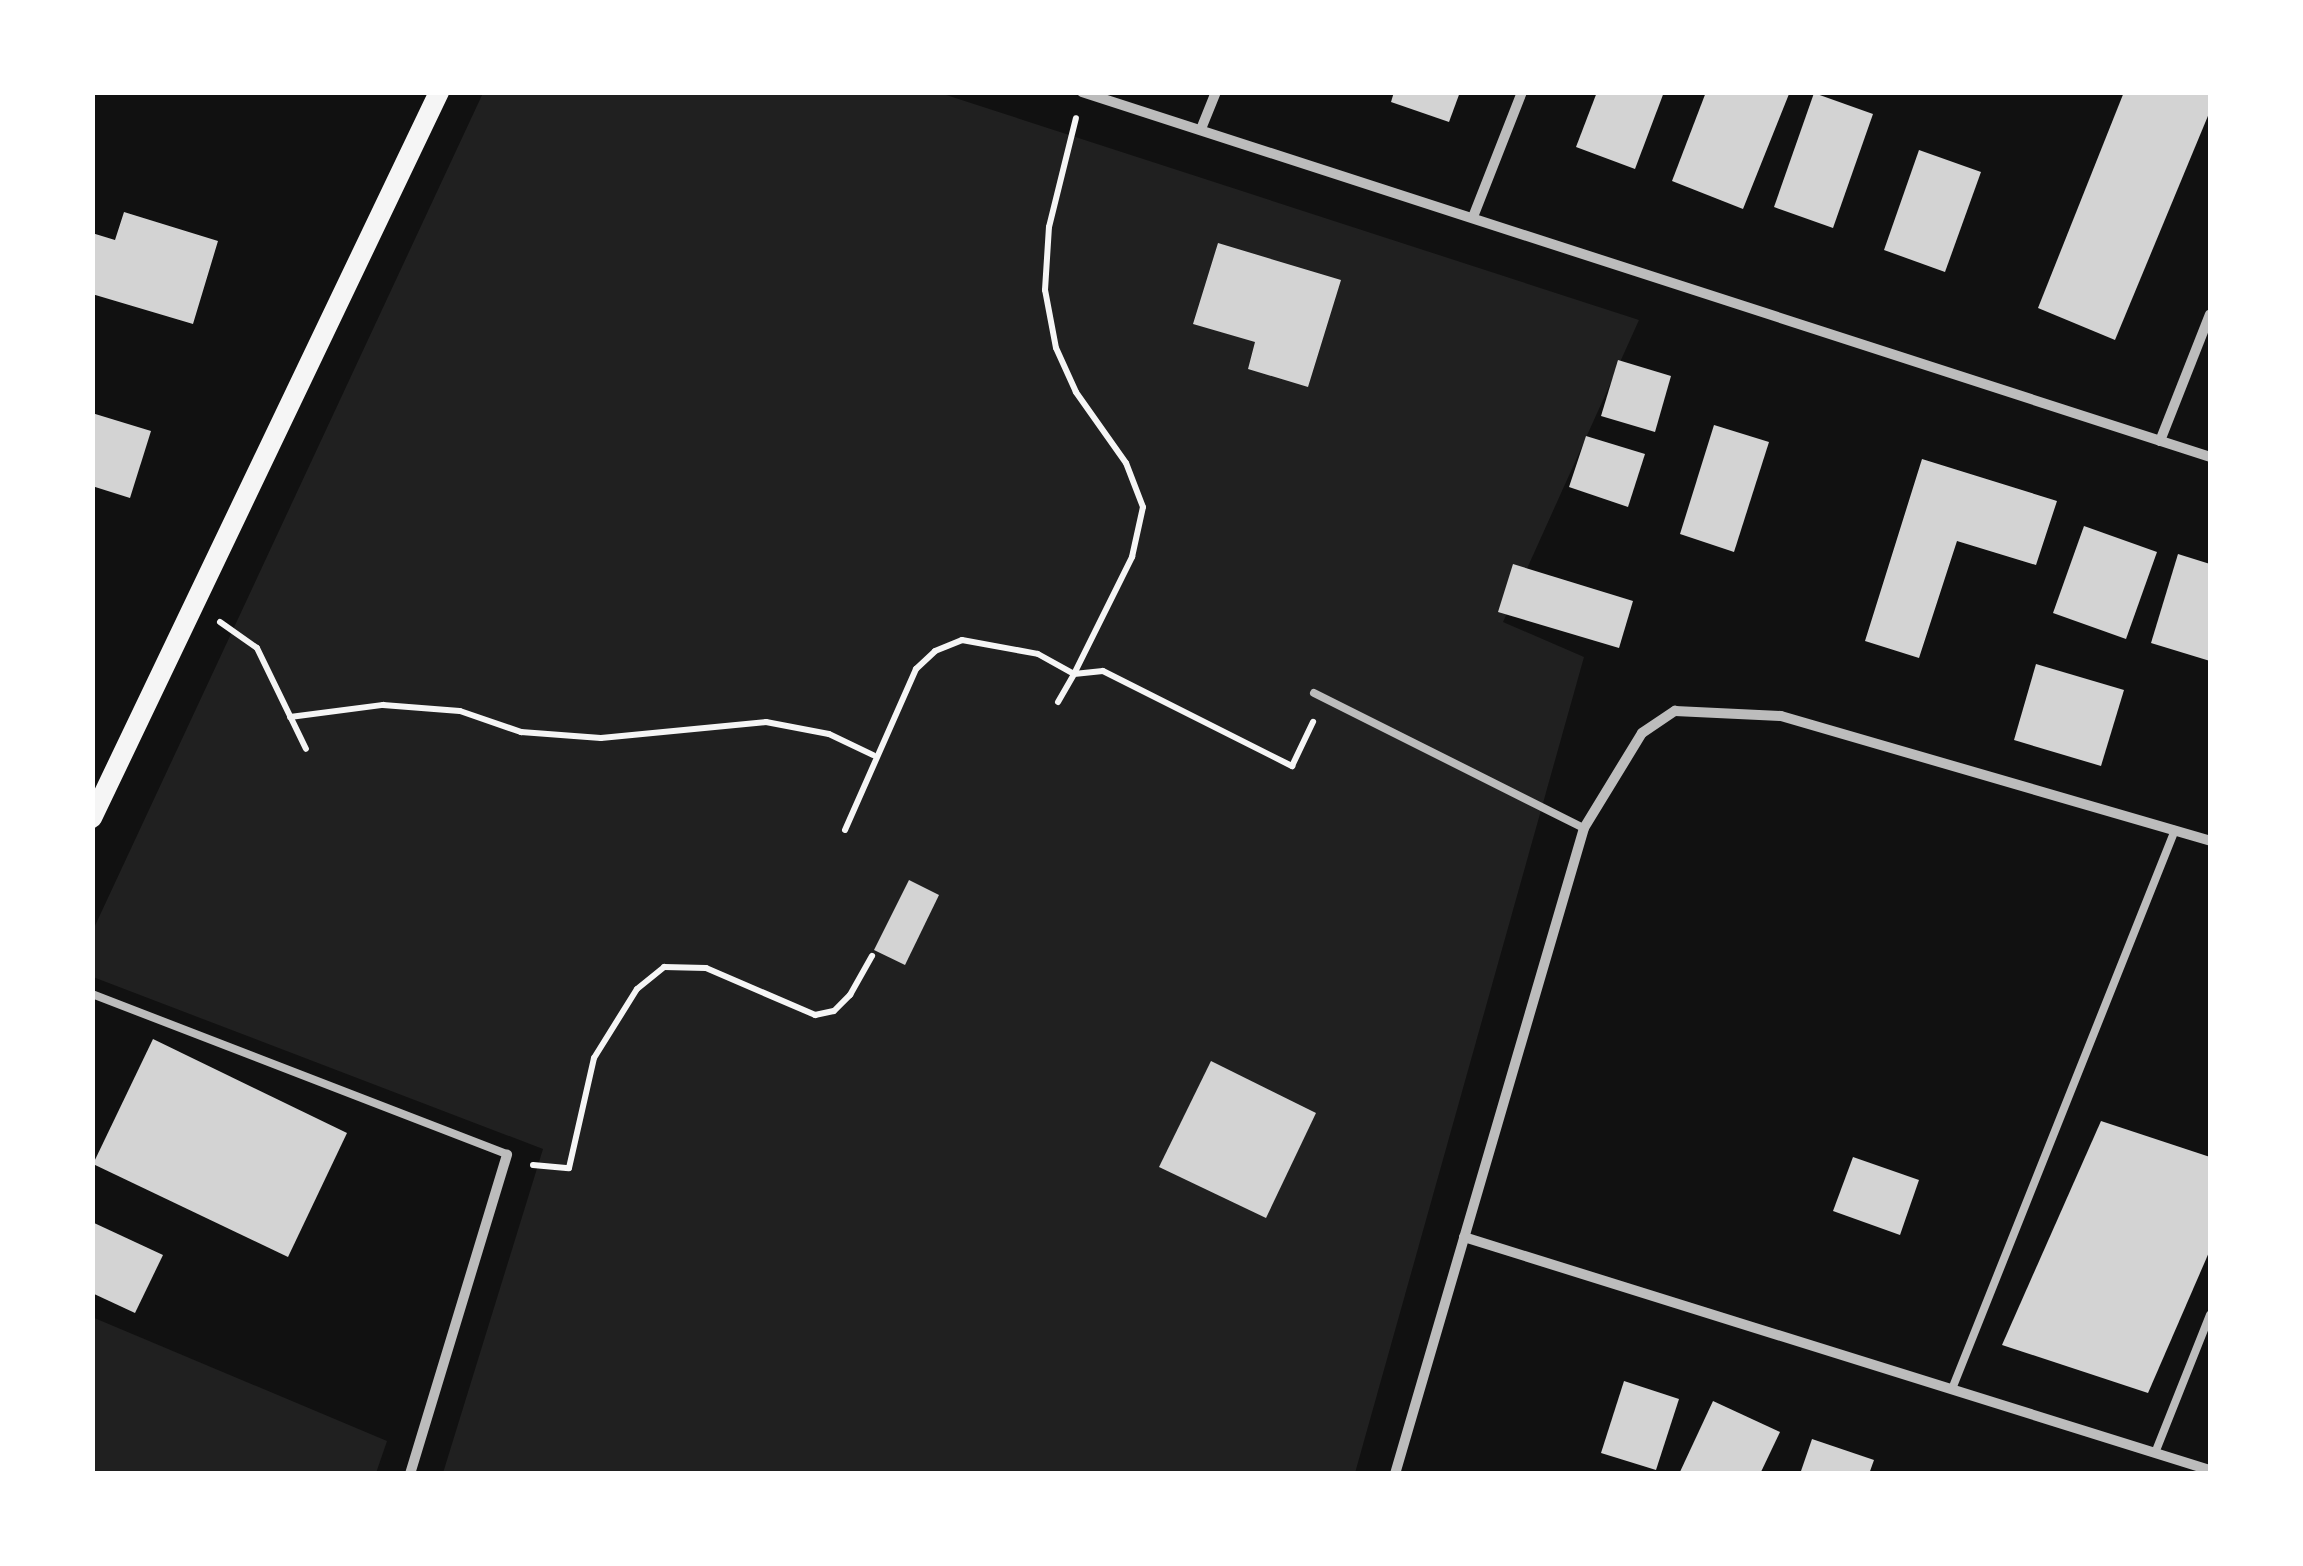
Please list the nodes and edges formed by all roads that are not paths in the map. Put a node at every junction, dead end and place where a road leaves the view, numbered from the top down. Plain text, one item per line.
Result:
1 (439, 92) edge
2 (1216, 92) edge
3 (1522, 92) edge
4 (1083, 93) edge
5 (1201, 129) junction
6 (1473, 217) junction
7 (2210, 314) edge
8 (2160, 440) junction
9 (2210, 458) edge
10 (1314, 694) dead end
11 (92, 818) edge
12 (1584, 828) junction
13 (2175, 830) junction
14 (2210, 841) edge
15 (92, 994) edge
16 (506, 1158) joint
17 (1464, 1238) junction
18 (2210, 1316) edge
19 (1952, 1390) junction
20 (2155, 1453) junction
21 (2210, 1470) edge
22 (410, 1474) edge
23 (1395, 1474) edge

1 - 11 main road
2 - 5 street
3 - 6 street
4 - 5 street
5 - 6 street
6 - 8 street
7 - 8 street
8 - 9 street
10 - 12 lane
12 - 13 street
12 - 17 street
13 - 14 street
13 - 19 lane
15 - 16 lane
16 - 22 street
17 - 19 street
17 - 23 street
18 - 20 lane
19 - 20 street
20 - 21 street

